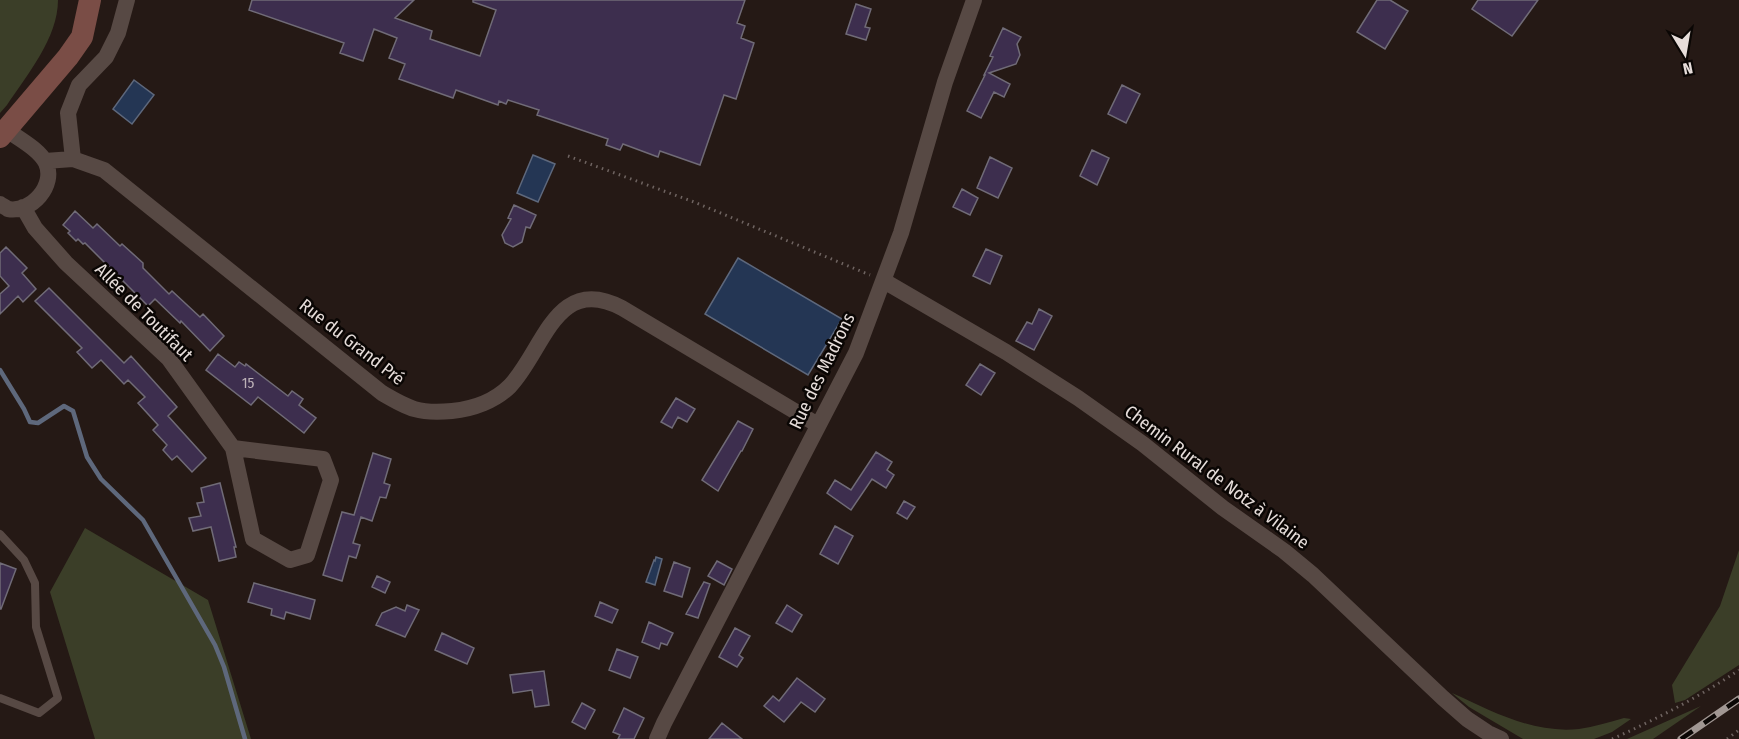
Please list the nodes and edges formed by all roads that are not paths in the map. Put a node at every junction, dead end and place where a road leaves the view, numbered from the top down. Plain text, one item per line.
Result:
1 (90, 0) edge
2 (127, 0) edge
3 (974, 0) edge
4 (3, 134) edge
5 (73, 159) junction
6 (45, 161) junction
7 (0, 204) edge
8 (23, 207) junction
9 (884, 281) junction
10 (818, 425) junction
11 (233, 448) junction
12 (0, 534) edge
13 (0, 698) edge
14 (657, 739) edge
15 (1501, 739) edge

1 - 4 main road
2 - 5 street
3 - 9 street, Rue des Madrons
4 - 6 street
5 - 6 street, Rue du Grand Pré
5 - 10 street, Rue du Grand Pré
6 - 8 street
7 - 8 street
8 - 11 street, Allée de Toutifaut
9 - 10 street, Rue des Madrons
9 - 15 street, Chemin Rural de Notz à Vilaine
10 - 14 street, Rue des Madrons
11 - 11 street, Allée de Toutifaut
12 - 13 lane

